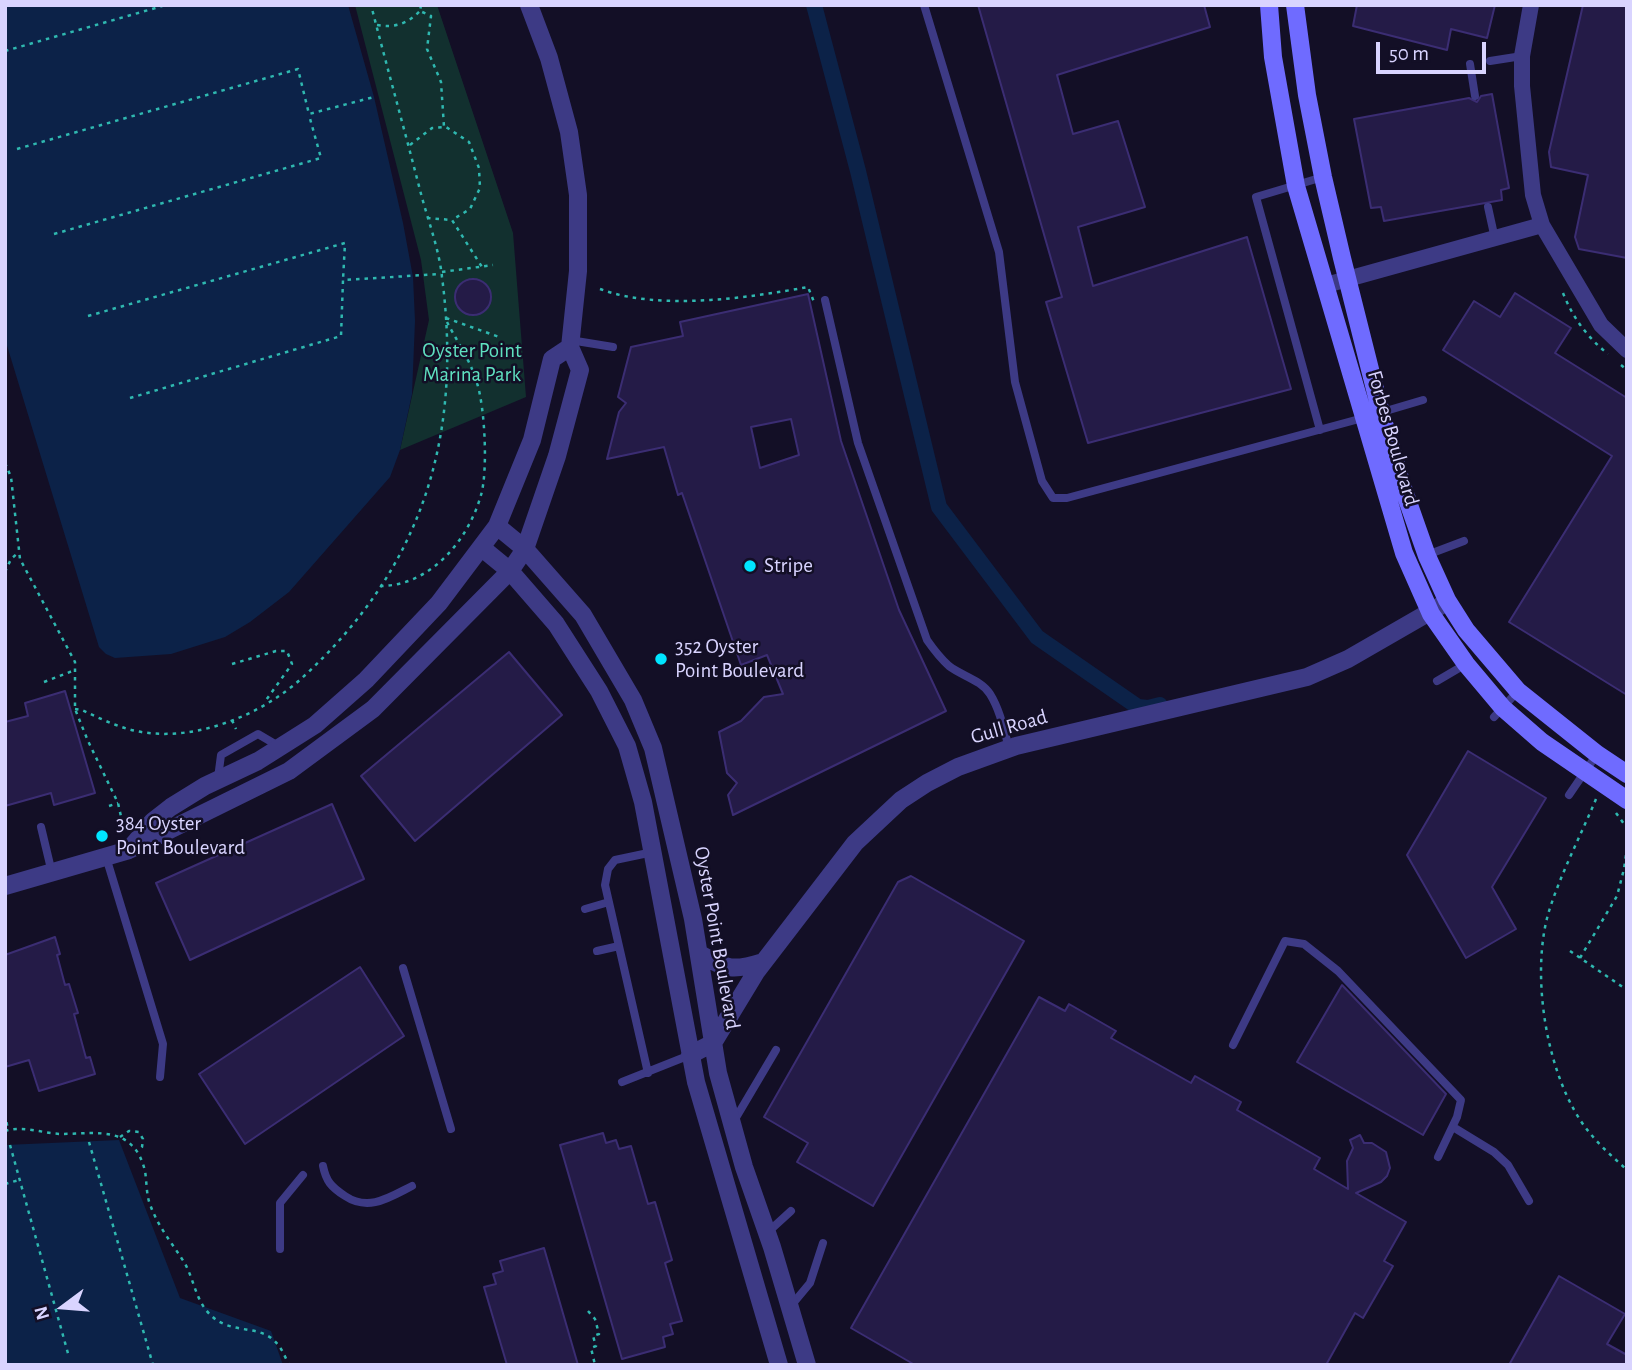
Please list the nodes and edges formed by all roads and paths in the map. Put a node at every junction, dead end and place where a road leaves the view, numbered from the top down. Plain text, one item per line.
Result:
1 (166, 5) edge
2 (371, 5) edge
3 (421, 5) edge
4 (529, 5) edge
5 (924, 5) edge
6 (1269, 5) edge
7 (1295, 5) edge
8 (1531, 5) edge
9 (421, 11) junction
10 (376, 25) junction
11 (5, 51) edge
12 (1522, 56) junction
13 (1490, 61) dead end
14 (1470, 64) dead end
15 (1475, 96) dead end
16 (374, 97) dead end
17 (309, 114) junction
18 (444, 127) junction
19 (409, 146) junction
20 (17, 149) dead end
21 (1323, 177) junction
22 (1296, 186) junction
23 (1488, 207) dead end
24 (427, 218) junction
25 (452, 220) junction
26 (1542, 225) junction
27 (54, 234) dead end
28 (1495, 239) junction
29 (493, 265) dead end
30 (482, 267) junction
31 (442, 273) junction
32 (343, 280) junction
33 (1348, 280) junction
34 (1326, 285) junction
35 (600, 289) dead end
36 (825, 300) joint
37 (88, 316) dead end
38 (446, 318) junction
39 (502, 338) dead end
40 (570, 343) junction
41 (613, 347) dead end
42 (1627, 350) edge
43 (130, 398) dead end
44 (1423, 400) dead end
45 (1381, 413) junction
46 (1363, 418) junction
47 (1320, 430) junction
48 (5, 464) edge
49 (1393, 487) junction
50 (497, 526) junction
51 (1464, 541) dead end
52 (482, 548) junction
53 (525, 549) junction
54 (19, 552) junction
55 (1427, 556) junction
56 (510, 571) junction
57 (5, 572) edge
58 (380, 586) junction
59 (1447, 600) junction
60 (1431, 614) junction
61 (232, 664) dead end
62 (1466, 664) junction
63 (75, 670) junction
64 (1437, 681) dead end
65 (44, 682) dead end
66 (1518, 691) junction
67 (262, 706) junction
68 (75, 709) junction
69 (1498, 712) junction
70 (232, 720) junction
71 (236, 729) dead end
72 (307, 730) junction
73 (319, 748) junction
74 (1009, 748) junction
75 (1597, 754) junction
76 (1584, 772) junction
77 (1627, 774) edge
78 (1569, 795) dead end
79 (1597, 797) dead end
80 (1627, 800) edge
81 (118, 803) junction
82 (109, 806) dead end
83 (41, 827) dead end
84 (1627, 848) edge
85 (129, 850) junction
86 (653, 852) junction
87 (106, 856) junction
88 (52, 873) junction
89 (5, 886) edge
90 (609, 902) junction
91 (585, 909) dead end
92 (619, 946) junction
93 (597, 951) dead end
94 (1570, 951) dead end
95 (700, 954) junction
96 (1580, 958) junction
97 (764, 962) junction
98 (403, 968) dead end
99 (1627, 990) edge
100 (713, 1042) junction
101 (1233, 1045) dead end
102 (776, 1050) dead end
103 (690, 1055) junction
104 (648, 1073) junction
105 (160, 1077) dead end
106 (622, 1082) dead end
107 (5, 1114) edge
108 (732, 1124) junction
109 (1453, 1127) junction
110 (451, 1129) dead end
111 (7, 1130) edge
112 (120, 1137) junction
113 (89, 1142) dead end
114 (10, 1145) dead end
115 (138, 1151) junction
116 (1438, 1157) dead end
117 (323, 1166) dead end
118 (1627, 1170) edge
119 (303, 1175) dead end
120 (19, 1180) junction
121 (5, 1184) edge
122 (412, 1186) dead end
123 (1529, 1201) dead end
124 (791, 1211) dead end
125 (767, 1234) junction
126 (823, 1243) dead end
127 (280, 1249) dead end
128 (790, 1307) junction
129 (588, 1311) dead end
130 (69, 1357) dead end
131 (153, 1365) edge
132 (289, 1365) edge
133 (595, 1365) edge
134 (779, 1365) edge
135 (807, 1365) edge

1 - 11 path
2 - 10 path
3 - 9 path
4 - 40 street
5 - 47 lane
6 - 22 main road, Forbes Boulevard
7 - 21 main road, Forbes Boulevard
8 - 12 street
9 - 10 path
9 - 18 path
10 - 19 path
12 - 13 lane
12 - 26 street
14 - 15 lane
16 - 17 path
17 - 20 path
17 - 27 path
18 - 19 path
18 - 25 path
19 - 24 path
21 - 22 lane
21 - 33 main road, Forbes Boulevard
22 - 34 main road, Forbes Boulevard
22 - 47 lane
23 - 28 lane
24 - 25 path
24 - 31 path
25 - 30 path
26 - 28 street
26 - 42 street
28 - 33 street
29 - 30 path
30 - 31 path
31 - 32 path
31 - 38 path
32 - 37 path
32 - 43 path
33 - 34 street
33 - 45 main road, Forbes Boulevard
34 - 46 main road, Forbes Boulevard
35 - 36 path
36 - 74 lane
38 - 39 path
38 - 58 path
38 - 58 path
40 - 41 lane
40 - 50 street
40 - 53 street
44 - 45 lane
45 - 46 lane
45 - 49 main road, Forbes Boulevard
46 - 47 lane
46 - 49 main road, Forbes Boulevard
48 - 54 path
49 - 55 main road, Forbes Boulevard
49 - 60 main road, Forbes Boulevard
50 - 52 street
50 - 53 street, Oyster Point Boulevard
51 - 55 lane
52 - 56 street
52 - 72 street
53 - 56 street
53 - 95 street, Oyster Point Boulevard
54 - 57 path
54 - 63 path
55 - 59 main road, Forbes Boulevard
56 - 73 street
56 - 86 street
58 - 67 path
59 - 60 street, Gull Road
59 - 66 main road, Forbes Boulevard
60 - 62 main road, Forbes Boulevard
60 - 74 street, Gull Road
61 - 67 path
62 - 64 lane
62 - 69 main road, Forbes Boulevard
63 - 65 path
63 - 68 path
66 - 69 lane
66 - 75 main road, Forbes Boulevard
67 - 70 path
68 - 70 path
68 - 81 path
69 - 76 main road, Forbes Boulevard
70 - 71 path
72 - 73 street
72 - 85 street
73 - 85 street
74 - 97 street, Gull Road
75 - 76 lane
75 - 77 main road, Forbes Boulevard
76 - 78 lane
76 - 80 main road, Forbes Boulevard
79 - 118 path
81 - 82 path
81 - 85 path
83 - 88 lane
84 - 96 path
85 - 87 street
86 - 90 lane
86 - 103 street
87 - 88 street
87 - 105 lane
88 - 89 street
90 - 91 lane
90 - 92 lane
92 - 93 lane
92 - 104 lane
94 - 96 path
95 - 97 street
95 - 100 street, Oyster Point Boulevard
96 - 99 path
97 - 100 street, Gull Road
98 - 110 lane
100 - 103 street
100 - 108 street, Oyster Point Boulevard
101 - 109 lane
102 - 108 lane
103 - 104 lane
103 - 134 street
104 - 106 lane
107 - 111 path
108 - 125 street, Oyster Point Boulevard
109 - 116 lane
109 - 123 lane
111 - 112 path
112 - 115 path
112 - 115 path
113 - 131 path
114 - 120 path
115 - 132 path
117 - 122 lane
119 - 127 lane
120 - 121 path
120 - 130 path
124 - 125 lane
125 - 128 street, Oyster Point Boulevard
126 - 128 lane
128 - 135 street, Oyster Point Boulevard
129 - 133 path

